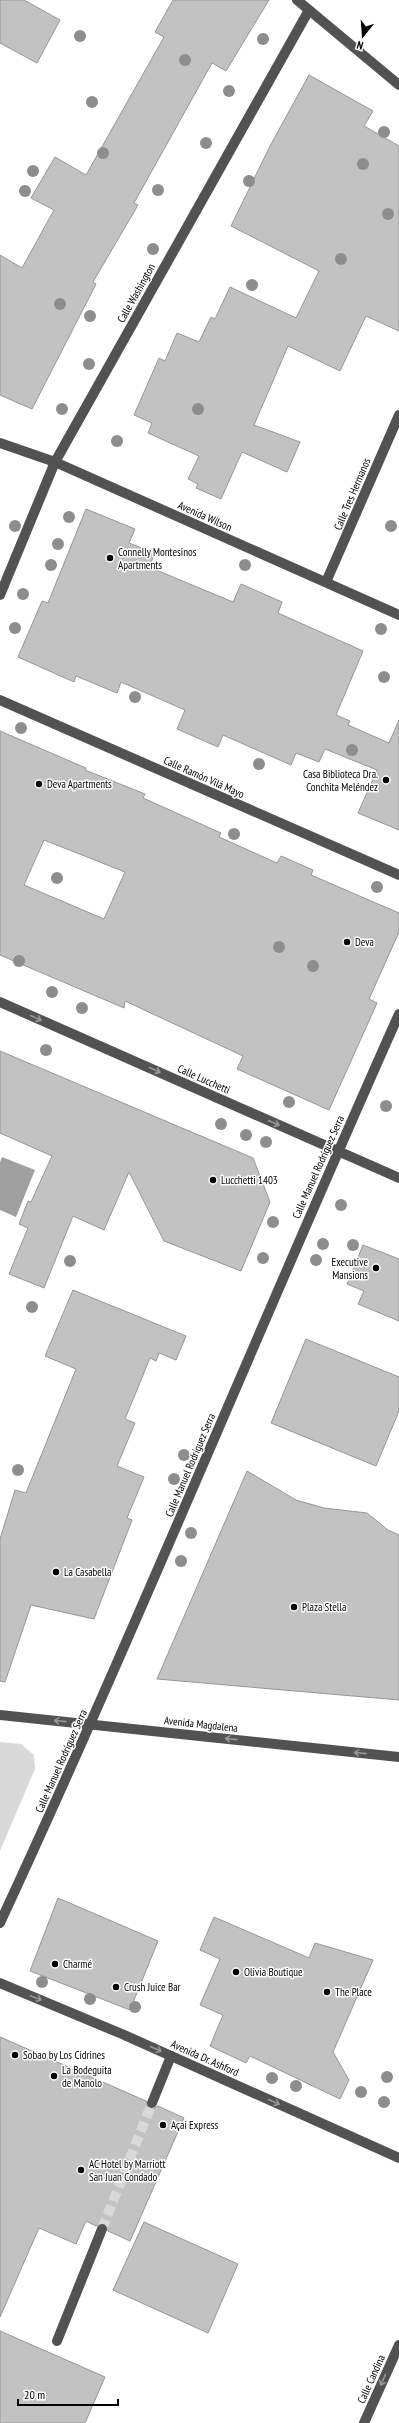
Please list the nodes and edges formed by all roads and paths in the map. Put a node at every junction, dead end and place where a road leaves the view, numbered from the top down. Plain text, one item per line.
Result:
1 (297, 0) edge
2 (309, 10) junction
3 (399, 85) edge
4 (399, 415) edge
5 (0, 443) edge
6 (55, 462) junction
7 (326, 582) junction
8 (0, 595) edge
9 (399, 615) edge
10 (0, 700) edge
11 (399, 875) edge
12 (0, 1002) edge
13 (399, 1014) edge
14 (338, 1151) junction
15 (399, 1178) edge
16 (0, 1715) edge
17 (91, 1724) junction
18 (399, 1757) edge
19 (0, 1923) edge
20 (0, 1984) edge
21 (171, 2056) junction
22 (152, 2103) tunnel mouth
23 (399, 2158) edge
24 (102, 2229) tunnel mouth
25 (57, 2341) dead end
26 (399, 2345) edge
27 (364, 2423) edge

1 - 2 street
2 - 3 street
2 - 6 street, Calle Washington
4 - 7 street, Calle Tres Hermanos
5 - 6 street, Avenida Wilson
6 - 7 street, Avenida Wilson
6 - 8 street, Calle Washington
7 - 9 street, Avenida Wilson
10 - 11 street, Calle Ramón Vilá Mayo
12 -> 14 street, Calle Lucchetti
13 - 14 street, Calle Manuel Rodríguez Serra
14 - 15 street, Calle Lucchetti
14 - 17 street, Calle Manuel Rodríguez Serra
17 -> 16 street, Avenida Magdalena
18 -> 17 street, Avenida Magdalena
17 - 19 street, Calle Manuel Rodríguez Serra
20 -> 21 street, Avenida Dr. Ashford
21 - 22 street
21 -> 23 street, Avenida Dr. Ashford
24 - 25 street
26 -> 27 street, Calle Candina

